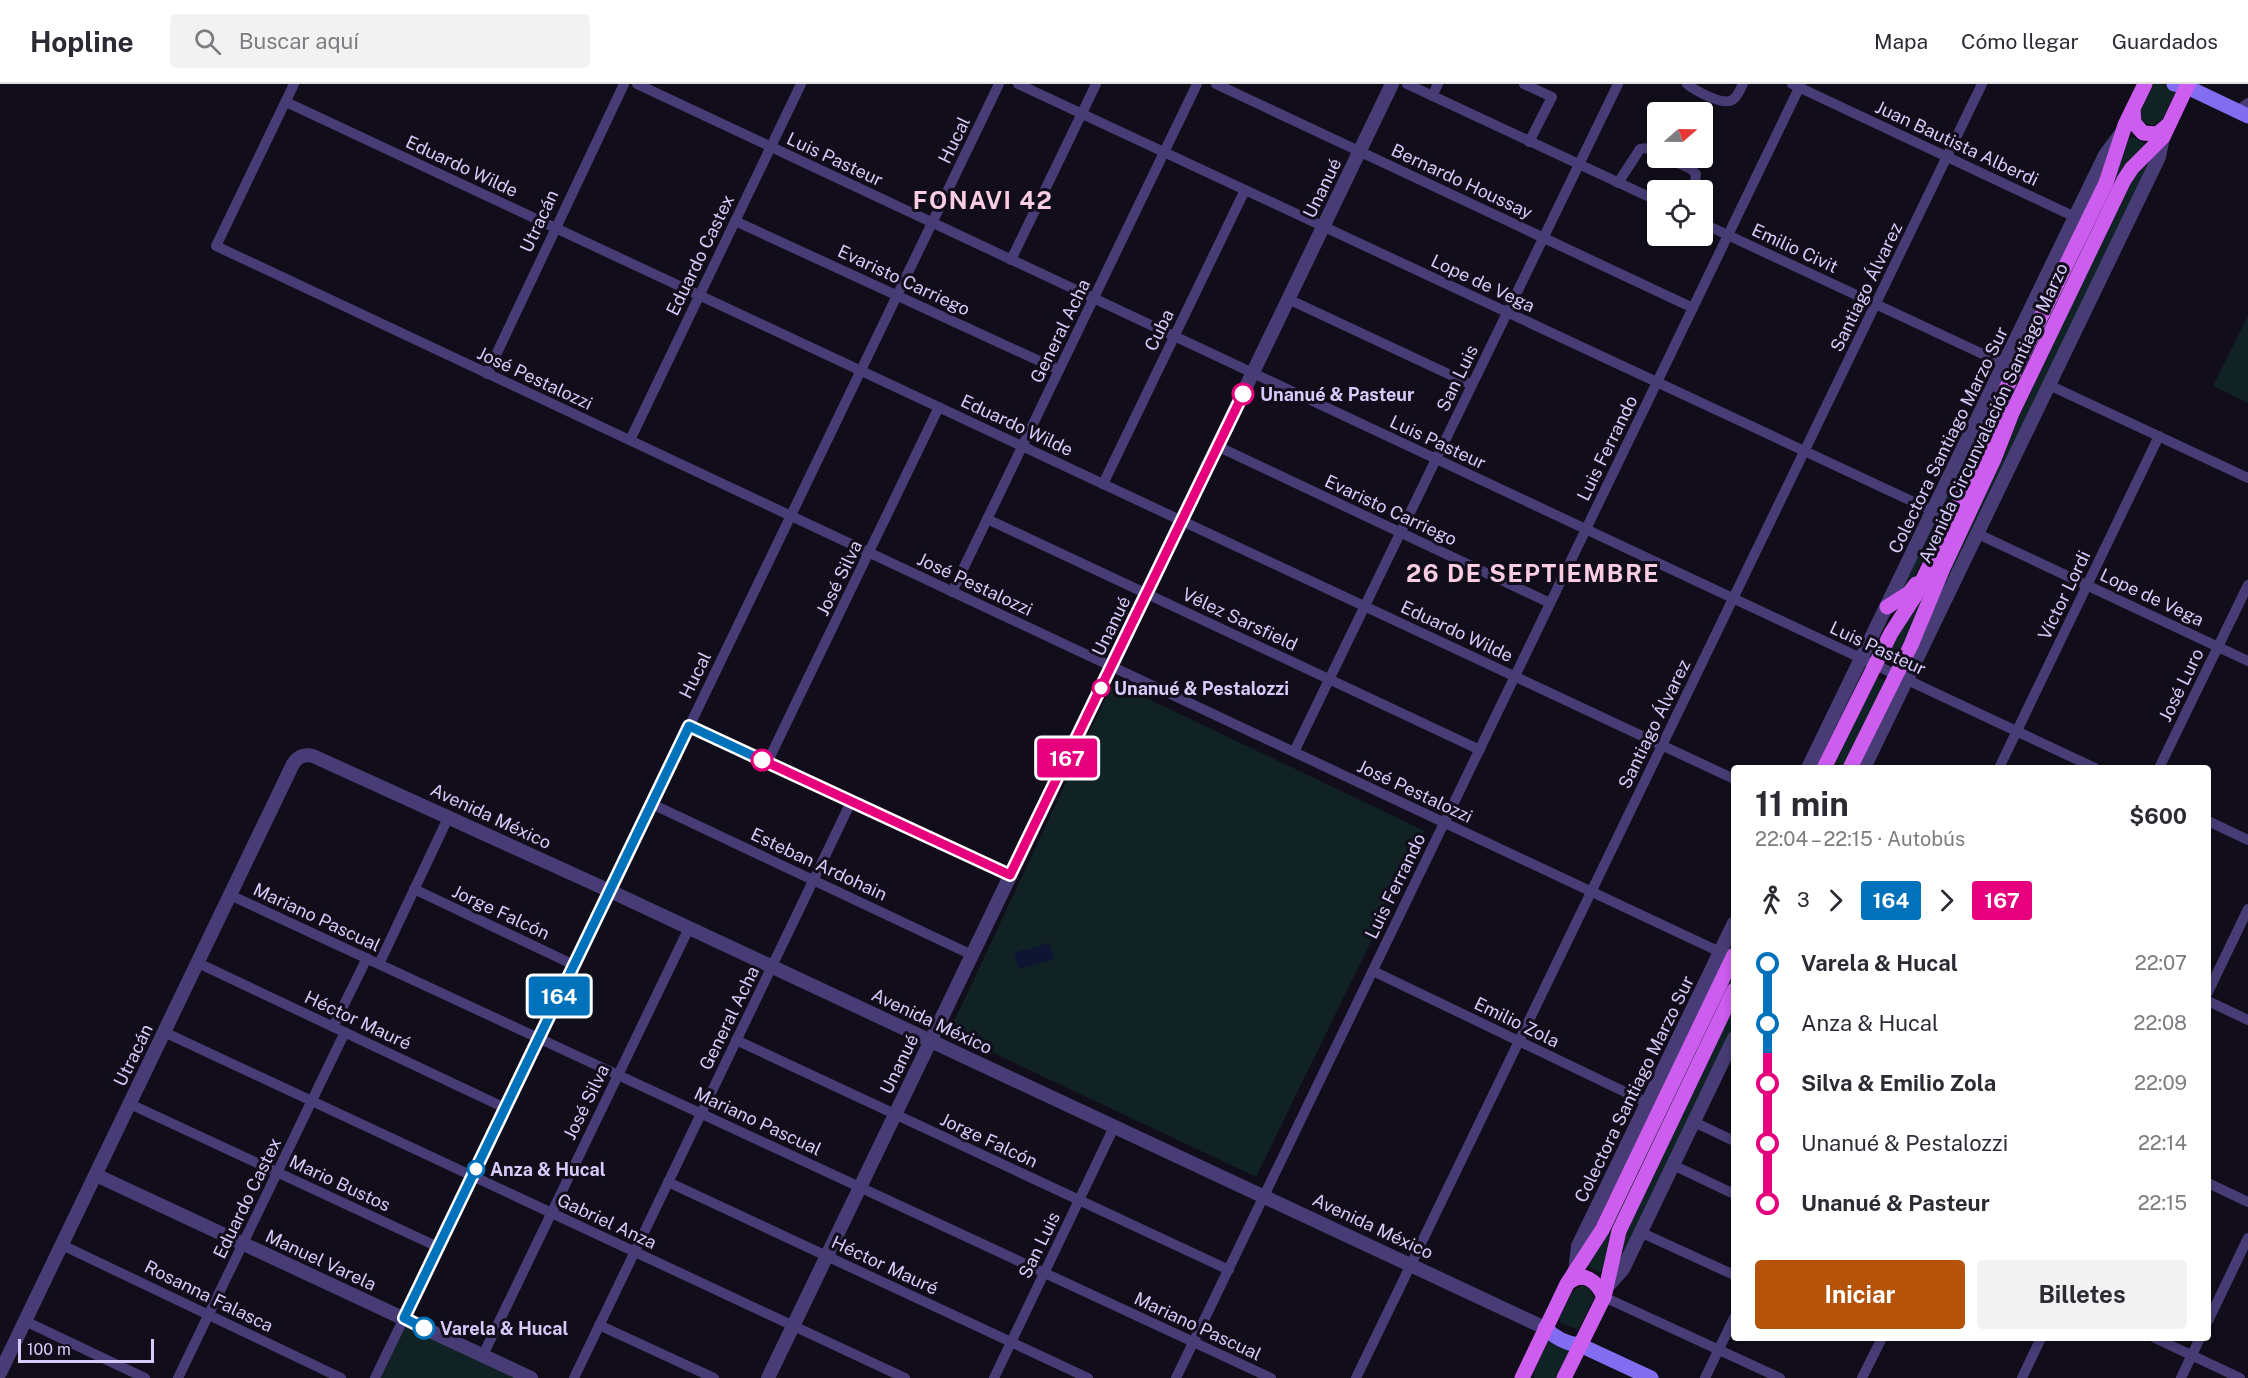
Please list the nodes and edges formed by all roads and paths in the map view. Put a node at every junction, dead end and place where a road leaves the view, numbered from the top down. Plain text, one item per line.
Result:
1 (294, 84) edge
2 (624, 84) edge
3 (637, 84) edge
4 (801, 84) edge
5 (999, 84) edge
6 (1018, 84) edge
7 (1096, 84) edge
8 (1197, 84) edge
9 (1216, 84) edge
10 (1392, 84) edge
11 (1407, 84) edge
12 (1438, 84) edge
13 (1524, 84) edge
14 (1618, 84) edge
15 (1687, 84) edge
16 (1743, 84) edge
17 (1982, 84) edge
18 (2145, 84) edge
19 (1797, 85) edge
20 (2184, 85) edge
21 (1432, 96) junction
22 (285, 102) junction
23 (2134, 106) junction
24 (2244, 110) edge
25 (1081, 114) junction
26 (2166, 130) junction
27 (2124, 131) junction
28 (1529, 142) junction
29 (771, 147) junction
30 (1647, 148) edge
31 (1360, 151) junction
32 (1164, 152) junction
33 (1947, 157) junction
34 (1579, 165) junction
35 (1689, 168) edge
36 (1695, 180) edge
37 (1618, 183) junction
38 (1245, 190) junction
39 (1647, 196) edge
40 (2075, 217) junction
41 (735, 221) junction
42 (932, 223) junction
43 (1323, 226) junction
44 (556, 228) junction
45 (1713, 228) edge
46 (1728, 235) junction
47 (1544, 238) junction
48 (1011, 260) junction
49 (699, 295) junction
50 (897, 295) junction
51 (1094, 298) junction
52 (1288, 299) junction
53 (1876, 304) junction
54 (1693, 308) junction
55 (1507, 312) junction
56 (1174, 336) junction
57 (2004, 364) junction
58 (1059, 370) junction
59 (861, 371) junction
60 (1253, 373) junction
61 (487, 374) junction
62 (1657, 382) junction
63 (1472, 385) junction
64 (2049, 385) junction
65 (939, 407) junction
66 (2159, 436) junction
67 (630, 440) junction
68 (1022, 446) junction
69 (1217, 446) junction
70 (1805, 451) junction
71 (1436, 459) junction
72 (2248, 478) edge
73 (1103, 484) junction
74 (1934, 511) junction
75 (791, 516) junction
76 (987, 519) junction
77 (1181, 521) junction
78 (1586, 529) junction
79 (1947, 529) junction
80 (1401, 532) junction
81 (1977, 534) junction
82 (869, 553) junction
83 (2087, 585) junction
84 (2248, 585) edge
85 (952, 592) junction
86 (1146, 594) junction
87 (1733, 598) junction
88 (1550, 603) junction
89 (1365, 606) junction
90 (1887, 608) junction
91 (2218, 646) junction
92 (2248, 660) edge
93 (1869, 662) junction
94 (1111, 666) junction
95 (1515, 676) junction
96 (1901, 677) junction
97 (1329, 679) junction
98 (689, 726) junction
99 (2016, 731) junction
100 (1662, 745) junction
101 (1480, 750) junction
102 (1294, 752) junction
103 (301, 756) joint
104 (767, 763) junction
105 (1810, 765) edge
106 (1825, 765) edge
107 (1852, 765) edge
108 (1865, 765) edge
109 (2000, 765) edge
110 (2089, 765) edge
111 (2160, 765) edge
112 (1731, 778) edge
113 (851, 801) junction
114 (652, 804) junction
115 (448, 818) junction
116 (2211, 822) edge
117 (1444, 823) junction
118 (2248, 840) edge
119 (1010, 875) junction
120 (813, 880) junction
121 (414, 889) junction
122 (610, 891) junction
123 (1592, 892) junction
124 (230, 895) junction
125 (2248, 909) edge
126 (689, 928) junction
127 (1731, 936) edge
128 (1727, 953) edge
129 (972, 955) junction
130 (367, 958) junction
131 (198, 963) junction
132 (379, 964) junction
133 (574, 965) junction
134 (772, 967) junction
135 (1373, 971) junction
136 (2211, 986) edge
137 (1731, 996) edge
138 (2211, 1002) edge
139 (2248, 1020) edge
140 (333, 1027) junction
141 (164, 1032) junction
142 (345, 1032) junction
143 (539, 1038) junction
144 (736, 1040) junction
145 (930, 1041) junction
146 (1519, 1041) junction
147 (1731, 1044) edge
148 (618, 1075) junction
149 (312, 1101) junction
150 (1648, 1103) junction
151 (130, 1104) junction
152 (505, 1108) junction
153 (701, 1113) junction
154 (895, 1114) junction
155 (1694, 1122) junction
156 (1114, 1127) junction
157 (1731, 1140) edge
158 (1673, 1165) junction
159 (278, 1173) junction
160 (96, 1175) junction
161 (472, 1176) junction
162 (668, 1182) junction
163 (2211, 1184) edge
164 (860, 1187) junction
165 (1731, 1193) edge
166 (1264, 1197) junction
167 (1079, 1200) junction
168 (2248, 1202) edge
169 (551, 1213) junction
170 (1641, 1232) junction
171 (2248, 1238) edge
172 (243, 1244) junction
173 (62, 1245) junction
174 (438, 1247) junction
175 (634, 1252) junction
176 (827, 1256) junction
177 (1410, 1265) junction
178 (1228, 1270) junction
179 (1575, 1272) junction
180 (1044, 1273) junction
181 (1731, 1274) edge
182 (1565, 1288) junction
183 (1605, 1292) junction
184 (209, 1314) junction
185 (2211, 1315) edge
186 (404, 1318) junction
187 (25, 1321) junction
188 (1731, 1324) edge
189 (599, 1325) junction
190 (793, 1326) junction
191 (1545, 1328) junction
192 (1877, 1341) edge
193 (2040, 1341) edge
194 (2162, 1341) edge
195 (2199, 1341) edge
196 (1011, 1342) junction
197 (1194, 1342) junction
198 (1580, 1345) junction
199 (1719, 1350) junction
200 (483, 1355) junction
201 (2192, 1355) junction
202 (0, 1373) edge
203 (1629, 1373) edge
204 (1524, 1374) edge
205 (146, 1378) edge
206 (178, 1378) edge
207 (341, 1378) edge
208 (375, 1378) edge
209 (531, 1378) edge
210 (574, 1378) edge
211 (714, 1378) edge
212 (768, 1378) edge
213 (905, 1378) edge
214 (994, 1378) edge
215 (1088, 1378) edge
216 (1176, 1378) edge
217 (1271, 1378) edge
218 (1356, 1378) edge
219 (1564, 1378) edge
220 (1651, 1378) edge
221 (1705, 1378) edge
222 (1780, 1378) edge
223 (1862, 1378) edge
224 (2022, 1378) edge
225 (2181, 1378) edge
226 (2240, 1378) edge

1 - 22 street
2 - 44 street, Utracán
3 - 29 street, Luis Pasteur
4 - 29 street, Eduardo Castex
5 - 42 street, Hucal
6 - 25 street, Lope de Vega
7 - 25 street
8 - 32 street, General Acha
9 - 31 street, Bernardo Houssay
10 - 31 street, Unanué
11 - 21 street
12 - 21 street
13 - 28 street
14 - 34 street, San Luis
15 - 16 street
17 - 33 street, Santiago Álvarez
18 - 23 main road, Avenida Circunvalación Santiago Marzo
19 - 33 street, Juan Bautista Alberdi
19 - 46 street, Luis Ferrando
20 - 24 main road
20 - 26 main road, Avenida Circunvalación Santiago Marzo
21 - 28 street
22 - 44 street, Eduardo Wilde
22 - 61 street, José Pestalozzi
23 - 26 main road
23 - 27 main road, Avenida Circunvalación Santiago Marzo
25 - 32 street, Lope de Vega
25 - 48 street
26 - 64 street
26 - 96 main road, Avenida Circunvalación Santiago Marzo
27 - 40 street, Colectora Santiago Marzo Sur
27 - 79 main road, Avenida Circunvalación Santiago Marzo
28 - 34 street
29 - 41 street, Eduardo Castex
29 - 42 street, Luis Pasteur
30 - 37 street
31 - 43 street, Unanué
31 - 47 street, Bernardo Houssay
32 - 38 street, Lope de Vega
32 - 51 street, General Acha
33 - 40 street, Juan Bautista Alberdi
33 - 53 street, Santiago Álvarez
34 - 37 street
34 - 47 street, San Luis
35 - 36 street
37 - 39 street
38 - 43 street, Lope de Vega
38 - 56 street, Cuba
40 - 57 street, Colectora Santiago Marzo Sur
41 - 49 street, Eduardo Castex
41 - 50 street, Evaristo Carriego
42 - 48 street, Luis Pasteur
42 - 50 street, Hucal
43 - 52 street, Unanué
43 - 55 street, Lope de Vega
44 - 49 street, Eduardo Wilde
44 - 61 street, Utracán
45 - 46 street, Emilio Civit
46 - 53 street, Emilio Civit
46 - 54 street, Luis Ferrando
47 - 54 street, Bernardo Houssay
47 - 55 street, San Luis
48 - 51 street, Luis Pasteur
49 - 59 street, Eduardo Wilde
49 - 67 street, Eduardo Castex
50 - 58 street, Evaristo Carriego
50 - 59 street, Hucal
51 - 56 street, Luis Pasteur
51 - 58 street, General Acha
52 - 60 street, Unanué
52 - 63 street
53 - 57 street, Emilio Civit
53 - 70 street, Santiago Álvarez
54 - 62 street, Luis Ferrando
55 - 62 street, Lope de Vega
55 - 63 street, San Luis
56 - 60 street, Luis Pasteur
56 - 73 street, Cuba
57 - 74 street, Colectora Santiago Marzo Sur
58 - 68 street, General Acha
59 - 65 street, Eduardo Wilde
59 - 75 street, Hucal
60 - 69 street, Unanué
60 - 71 street, Luis Pasteur
61 - 67 street, José Pestalozzi
62 - 70 street, Lope de Vega
62 - 78 street, Luis Ferrando
63 - 71 street, San Luis
64 - 66 street
64 - 81 street
65 - 68 street, Eduardo Wilde
65 - 82 street, José Silva
66 - 72 street
66 - 83 street, Víctor Lordi
67 - 75 street, José Pestalozzi
68 - 73 street, Eduardo Wilde
68 - 76 street, General Acha
69 - 77 street, Unanué
69 - 80 street, Evaristo Carriego
70 - 74 street, Lope de Vega
70 - 87 street, Santiago Álvarez
71 - 78 street, Luis Pasteur
71 - 80 street, San Luis
73 - 77 street, Eduardo Wilde
74 - 90 street, Colectora Santiago Marzo Sur
75 - 82 street, José Pestalozzi
75 - 98 street, Hucal
76 - 85 street, General Acha
76 - 86 street, Vélez Sarsfield
77 - 86 street, Unanué
77 - 89 street, Eduardo Wilde
78 - 87 street, Luis Pasteur
78 - 88 street, Luis Ferrando
79 - 90 main road
79 - 93 main road, Avenida Circunvalación Santiago Marzo
80 - 88 street, Evaristo Carriego
80 - 89 street, San Luis
81 - 83 street, Lope de Vega
81 - 96 street
82 - 85 street, José Pestalozzi
82 - 104 street, José Silva
83 - 91 street, Lope de Vega
83 - 99 street, Víctor Lordi
84 - 91 street, José Luro
85 - 94 street, José Pestalozzi
86 - 94 street, Unanué
86 - 97 street, Vélez Sarsfield
87 - 93 street, Luis Pasteur
87 - 100 street, Santiago Álvarez
88 - 95 street, Luis Ferrando
89 - 95 street, Eduardo Wilde
89 - 97 street, San Luis
90 - 93 street, Colectora Santiago Marzo Sur
91 - 92 street, Lope de Vega
91 - 111 street, José Luro
93 - 96 street, Luis Pasteur
93 - 105 street, Colectora Santiago Marzo Sur
93 - 106 main road, Avenida Circunvalación Santiago Marzo
94 - 102 street, José Pestalozzi
94 - 119 street, Unanué
95 - 100 street, Eduardo Wilde
95 - 101 street, Luis Ferrando
96 - 99 street, Luis Pasteur
96 - 107 main road, Avenida Circunvalación Santiago Marzo
96 - 108 street
97 - 101 street, Vélez Sarsfield
97 - 102 street, San Luis
98 - 104 street
98 - 114 street, Hucal
99 - 109 street, Víctor Lordi
99 - 110 street, Luis Pasteur
100 - 112 street, Eduardo Wilde
100 - 123 street, Santiago Álvarez
101 - 117 street, Luis Ferrando
102 - 117 street, José Pestalozzi
103 - 115 street, Avenida México
103 - 124 street, Utracán
104 - 113 street
113 - 119 street
113 - 120 street, General Acha
114 - 120 street, Esteban Ardohain
114 - 122 street, Hucal
115 - 121 street
115 - 122 street, Avenida México
116 - 118 street
117 - 123 street, José Pestalozzi
117 - 135 street, Luis Ferrando
119 - 129 street, Unanué
120 - 129 street, Esteban Ardohain
120 - 134 street, General Acha
121 - 132 street
121 - 133 street, Jorge Falcón
122 - 126 street, Avenida México
122 - 133 street, Hucal
123 - 128 street, José Pestalozzi
123 - 146 street, Santiago Álvarez
124 - 130 street, Mariano Pascual
124 - 131 street, Utracán
125 - 136 street
126 - 134 street, Avenida México
126 - 148 street, José Silva
127 - 128 street, Colectora Santiago Marzo Sur
128 - 150 street, Colectora Santiago Marzo Sur
128 - 179 main road
129 - 145 street, Unanué
130 - 132 street, Mariano Pascual
130 - 140 street
131 - 140 street, Héctor Mauré
131 - 141 street, Utracán
132 - 143 street, Mariano Pascual
133 - 143 street, Hucal
134 - 144 street, General Acha
134 - 145 street, Avenida México
135 - 146 street, Emilio Zola
135 - 166 street, Luis Ferrando
137 - 183 main road
138 - 139 street
140 - 142 street, Héctor Mauré
141 - 149 street, Gabriel Anza
141 - 151 street, Utracán
142 - 149 street, Eduardo Castex
142 - 152 street, Héctor Mauré
143 - 148 street, Mariano Pascual
143 - 152 street, Hucal
144 - 153 street, General Acha
144 - 154 street, Jorge Falcón
145 - 154 street, Unanué
145 - 156 street, Avenida México
146 - 150 street, Emilio Zola
146 - 177 street, Santiago Álvarez
147 - 155 street
148 - 153 street, Mariano Pascual
148 - 169 street, José Silva
149 - 159 street, Eduardo Castex
149 - 161 street, Gabriel Anza
150 - 179 street, Colectora Santiago Marzo Sur
151 - 159 street, Mario Bustos
151 - 160 street, Utracán
152 - 161 street, Hucal
153 - 162 street, General Acha
153 - 164 street, Mariano Pascual
154 - 164 street, Unanué
154 - 167 street, Jorge Falcón
155 - 157 street
155 - 158 street
156 - 166 street, Avenida México
156 - 167 street, San Luis
158 - 165 street
158 - 170 street
159 - 172 street, Eduardo Castex
159 - 174 street, Mario Bustos
160 - 172 street, Manuel Varela
160 - 173 street, Utracán
161 - 169 street, Gabriel Anza
161 - 174 street, Hucal
162 - 175 street, General Acha
162 - 176 street, Héctor Mauré
163 - 168 street
164 - 176 street, Unanué
164 - 180 street, Mariano Pascual
166 - 177 street, Avenida México
166 - 178 street, Luis Ferrando
167 - 178 street, Jorge Falcón
167 - 180 street, San Luis
169 - 175 street, Gabriel Anza
169 - 200 street, José Silva
170 - 181 street
170 - 183 street
171 - 185 street
172 - 184 street, Eduardo Castex
172 - 186 street, Manuel Varela
173 - 184 street, Rosanna Falasca
173 - 187 street, Utracán
174 - 186 street, Hucal
175 - 189 street, General Acha
175 - 190 street, Gabriel Anza
176 - 190 street, Unanué
176 - 196 street, Héctor Mauré
177 - 191 street, Avenida México
177 - 218 street, Santiago Álvarez
178 - 197 street, Luis Ferrando
179 - 182 main road
180 - 196 street, San Luis
180 - 197 street, Mariano Pascual
182 - 183 main road
182 - 191 main road
183 - 198 main road
183 - 199 street
184 - 206 street, Eduardo Castex
184 - 207 street, Rosanna Falasca
186 - 200 street, Manuel Varela
186 - 208 street, Hucal
187 - 202 street, Utracán
187 - 205 street
188 - 199 street
189 - 210 street, General Acha
189 - 211 street
190 - 212 street, Unanué
190 - 213 street, Gabriel Anza
191 - 198 main road, Avenida México
191 - 204 main road
192 - 223 street
193 - 224 street
194 - 201 street
195 - 201 street
196 - 214 street, San Luis
196 - 215 street, Héctor Mauré
197 - 216 street, Luis Ferrando
197 - 217 street, Mariano Pascual
198 - 203 main road, Avenida México
198 - 219 main road
199 - 221 street
199 - 222 street
200 - 209 street, Manuel Varela
201 - 225 street
201 - 226 street
203 - 220 main road, Avenida México

